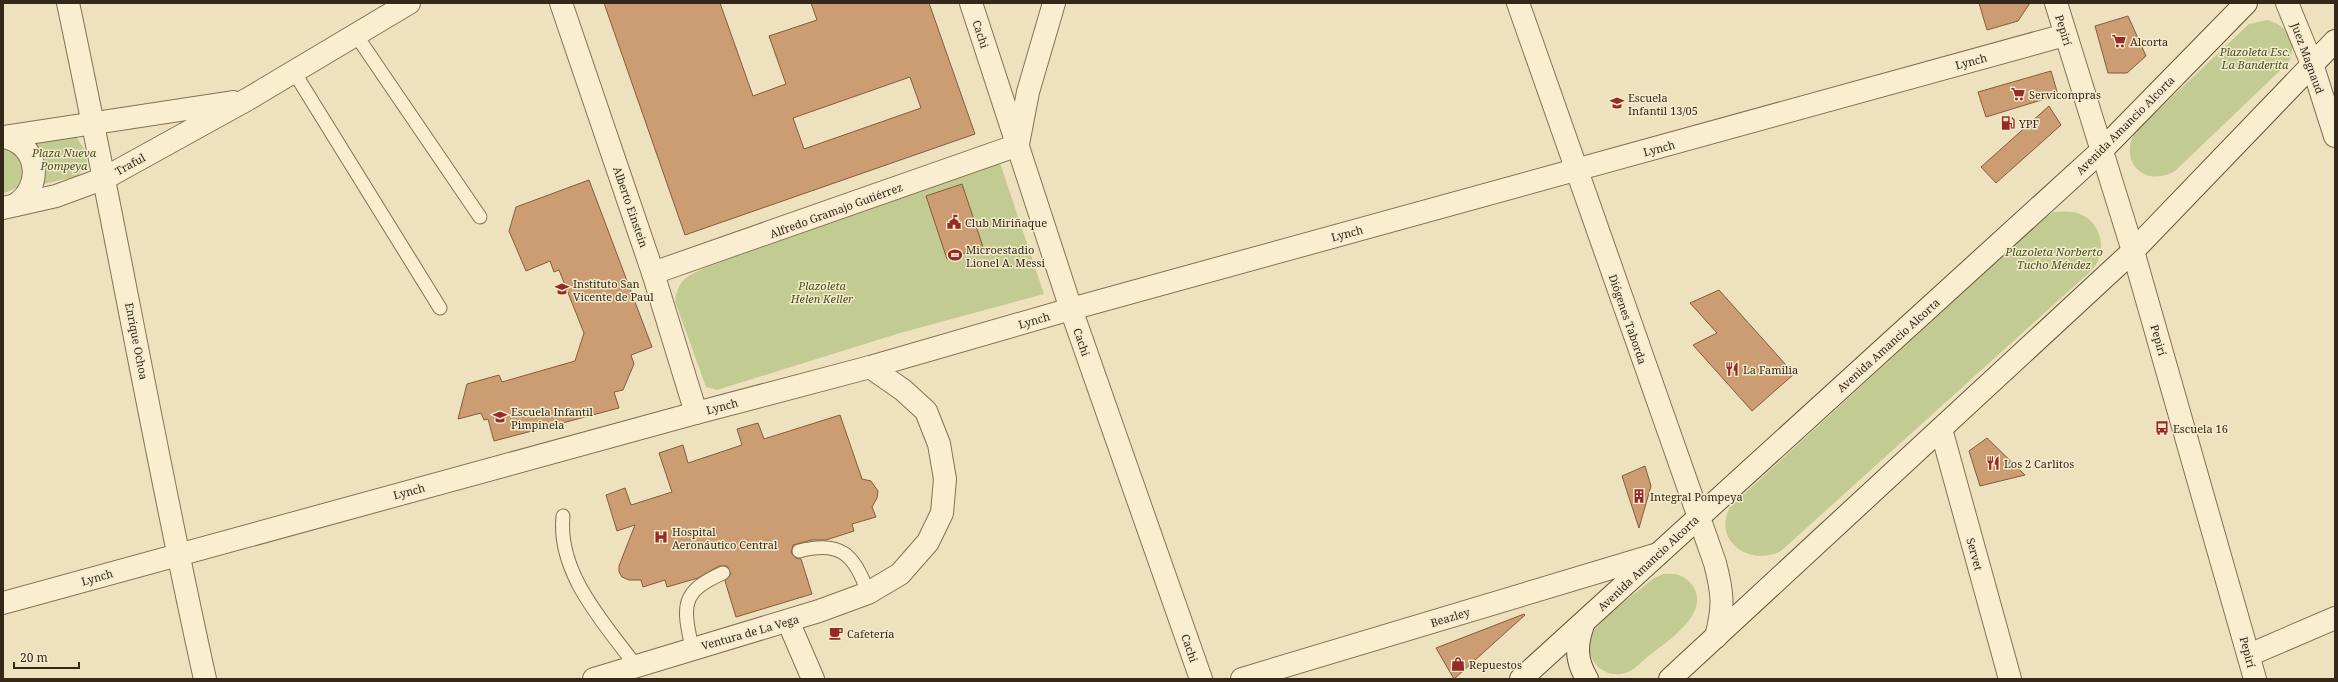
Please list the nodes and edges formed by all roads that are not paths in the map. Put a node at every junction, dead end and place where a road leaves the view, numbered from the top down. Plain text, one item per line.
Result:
1 (68, 3) edge
2 (409, 3) edge
3 (561, 3) edge
4 (971, 3) edge
5 (1054, 3) edge
6 (1518, 3) edge
7 (2056, 3) edge
8 (2246, 3) edge
9 (2287, 3) edge
10 (356, 35) junction
11 (2065, 35) junction
12 (2335, 41) edge
13 (2312, 64) junction
14 (294, 72) junction
15 (248, 99) junction
16 (94, 122) junction
17 (2335, 136) edge
18 (3, 137) edge
19 (1018, 146) junction
20 (2101, 151) junction
21 (1576, 170) junction
22 (105, 178) junction
23 (9, 207) edge
24 (480, 217) dead end
25 (2133, 251) junction
26 (653, 273) junction
27 (440, 308) dead end
28 (1071, 309) junction
29 (870, 367) junction
30 (696, 412) junction
31 (1941, 429) junction
32 (563, 516) dead end
33 (1697, 517) junction
34 (799, 551) dead end
35 (177, 554) junction
36 (1658, 554) junction
37 (723, 573) dead end
38 (868, 593) junction
39 (3, 603) edge
40 (2335, 618) edge
41 (788, 621) junction
42 (1584, 622) junction
43 (1716, 637) junction
44 (692, 648) junction
45 (2249, 654) junction
46 (636, 666) junction
47 (205, 679) edge
48 (594, 679) edge
49 (812, 679) edge
50 (1201, 679) edge
51 (1242, 679) edge
52 (1521, 679) edge
53 (1587, 679) edge
54 (1670, 679) edge
55 (2010, 679) edge
56 (2255, 679) edge

1 - 16 street, Enrique Ochoa
2 - 10 street, Traful
3 - 26 street, Alberto Einstein
4 - 19 street, Cachi
5 - 19 street
6 - 21 street, Diógenes Taborda
7 - 11 street, Pepirí
8 - 20 street, Avenida Amancio Alcorta
9 - 13 street, Juez Magnaud
10 - 14 street, Traful
10 - 24 lane
11 - 20 street, Pepirí
11 - 21 street, Lynch
12 - 13 street
13 - 17 street, Juez Magnaud
13 - 25 street
14 - 15 street, Traful
14 - 27 lane
15 - 16 street, Traful
15 - 22 street, Traful
16 - 18 street, Traful
16 - 22 street, Enrique Ochoa
18 - 23 street
19 - 26 street, Alfredo Gramajo Gutiérrez
19 - 28 street, Cachi
20 - 25 street, Pepirí
20 - 33 street, Avenida Amancio Alcorta
21 - 28 street, Lynch
21 - 33 street, Diógenes Taborda
22 - 23 street, Traful
22 - 35 street, Enrique Ochoa
25 - 31 street
25 - 45 street, Pepirí
26 - 30 street, Alberto Einstein
28 - 29 street, Lynch
28 - 50 street, Cachi
29 - 30 street, Lynch
29 - 38 street, Ventura de La Vega
30 - 35 street, Lynch
31 - 43 street
31 - 55 street, Servet
32 - 46 lane
33 - 36 street, Avenida Amancio Alcorta
33 - 43 street, Diógenes Taborda
34 - 38 lane
35 - 39 street, Lynch
35 - 47 street, Enrique Ochoa
36 - 42 street, Avenida Amancio Alcorta
36 - 51 street, Beazley
37 - 44 lane
38 - 41 street, Ventura de La Vega
40 - 45 street
41 - 44 street, Ventura de La Vega
41 - 49 street
42 - 52 street, Avenida Amancio Alcorta
42 - 53 street
43 - 54 street
44 - 46 street, Ventura de La Vega
45 - 56 street, Pepirí
46 - 48 street, Ventura de La Vega

